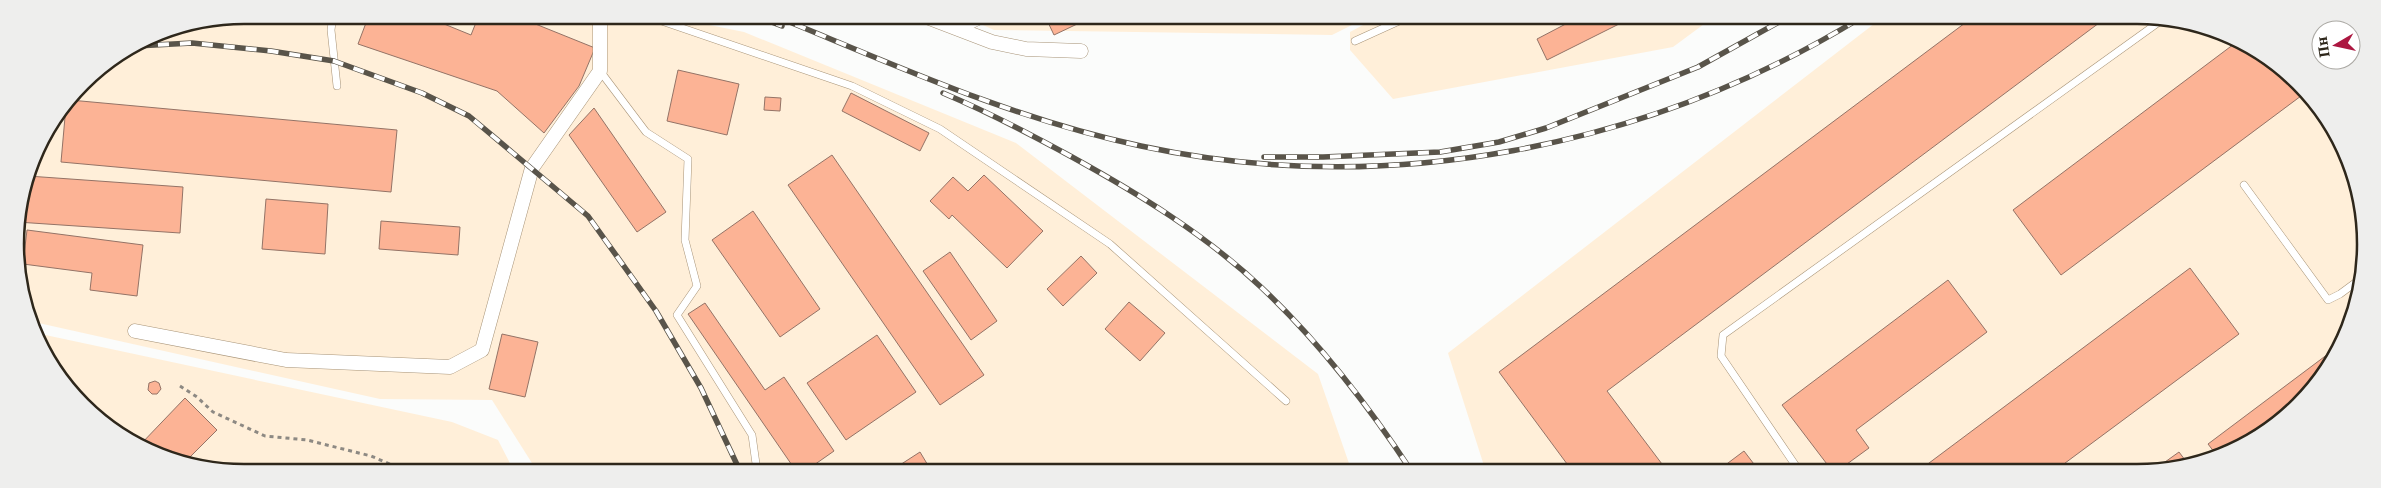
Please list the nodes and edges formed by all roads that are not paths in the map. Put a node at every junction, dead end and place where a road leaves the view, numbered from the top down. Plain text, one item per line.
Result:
1 (332, 24) edge
2 (600, 24) edge
3 (670, 24) edge
4 (945, 24) edge
5 (973, 24) edge
6 (1392, 24) edge
7 (2155, 25) edge
8 (960, 30) junction
9 (1355, 41) dead end
10 (1081, 51) dead end
11 (600, 71) junction
12 (337, 86) dead end
13 (2244, 185) dead end
14 (2353, 284) edge
15 (135, 331) dead end
16 (1286, 401) dead end
17 (755, 464) edge
18 (1795, 464) edge

1 - 12 lane
2 - 11 street
3 - 16 lane
4 - 8 street
5 - 8 lane
6 - 9 lane
7 - 18 lane
8 - 10 street
11 - 15 street
11 - 17 lane
13 - 14 lane

